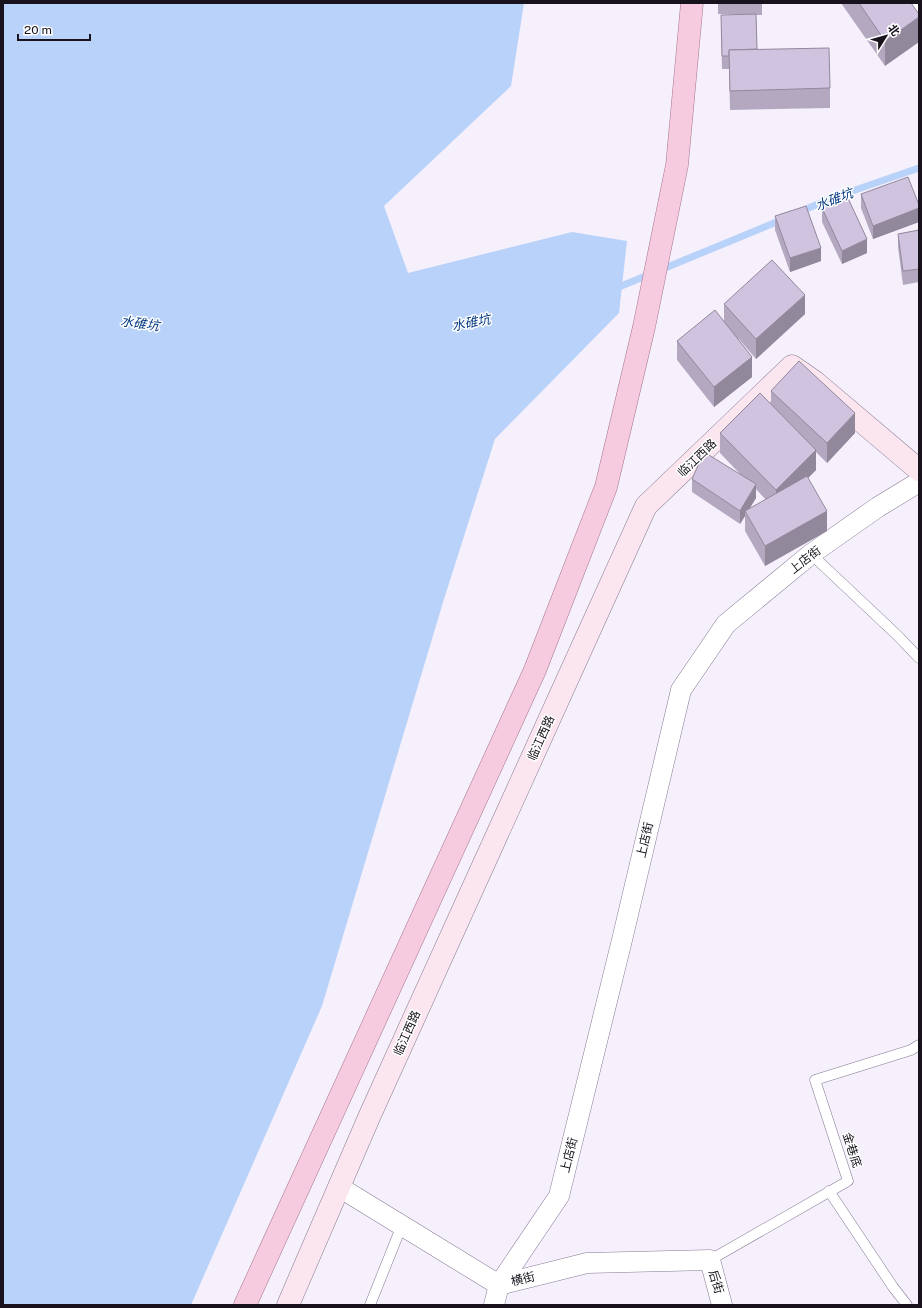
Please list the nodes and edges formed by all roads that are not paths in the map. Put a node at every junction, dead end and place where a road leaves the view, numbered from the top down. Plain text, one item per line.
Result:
1 (692, 3) edge
2 (919, 470) edge
3 (919, 482) edge
4 (811, 554) junction
5 (919, 658) edge
6 (919, 1045) edge
7 (339, 1187) junction
8 (829, 1191) junction
9 (402, 1226) junction
10 (710, 1260) junction
11 (499, 1285) junction
12 (245, 1305) edge
13 (288, 1305) edge
14 (370, 1305) edge
15 (494, 1305) edge
16 (722, 1305) edge
17 (907, 1305) edge

1 - 12 main road
2 - 7 street, 临江西路
3 - 4 street, 上店街
4 - 5 lane
4 - 11 street, 上店街
6 - 8 lane, 金巷底
7 - 9 street, 横街
7 - 13 street, 临江西路
8 - 10 lane, 金巷底
8 - 17 lane
9 - 11 street, 横街
9 - 14 lane
10 - 11 street, 横街
10 - 16 street, 后街
11 - 15 street, 上店街

